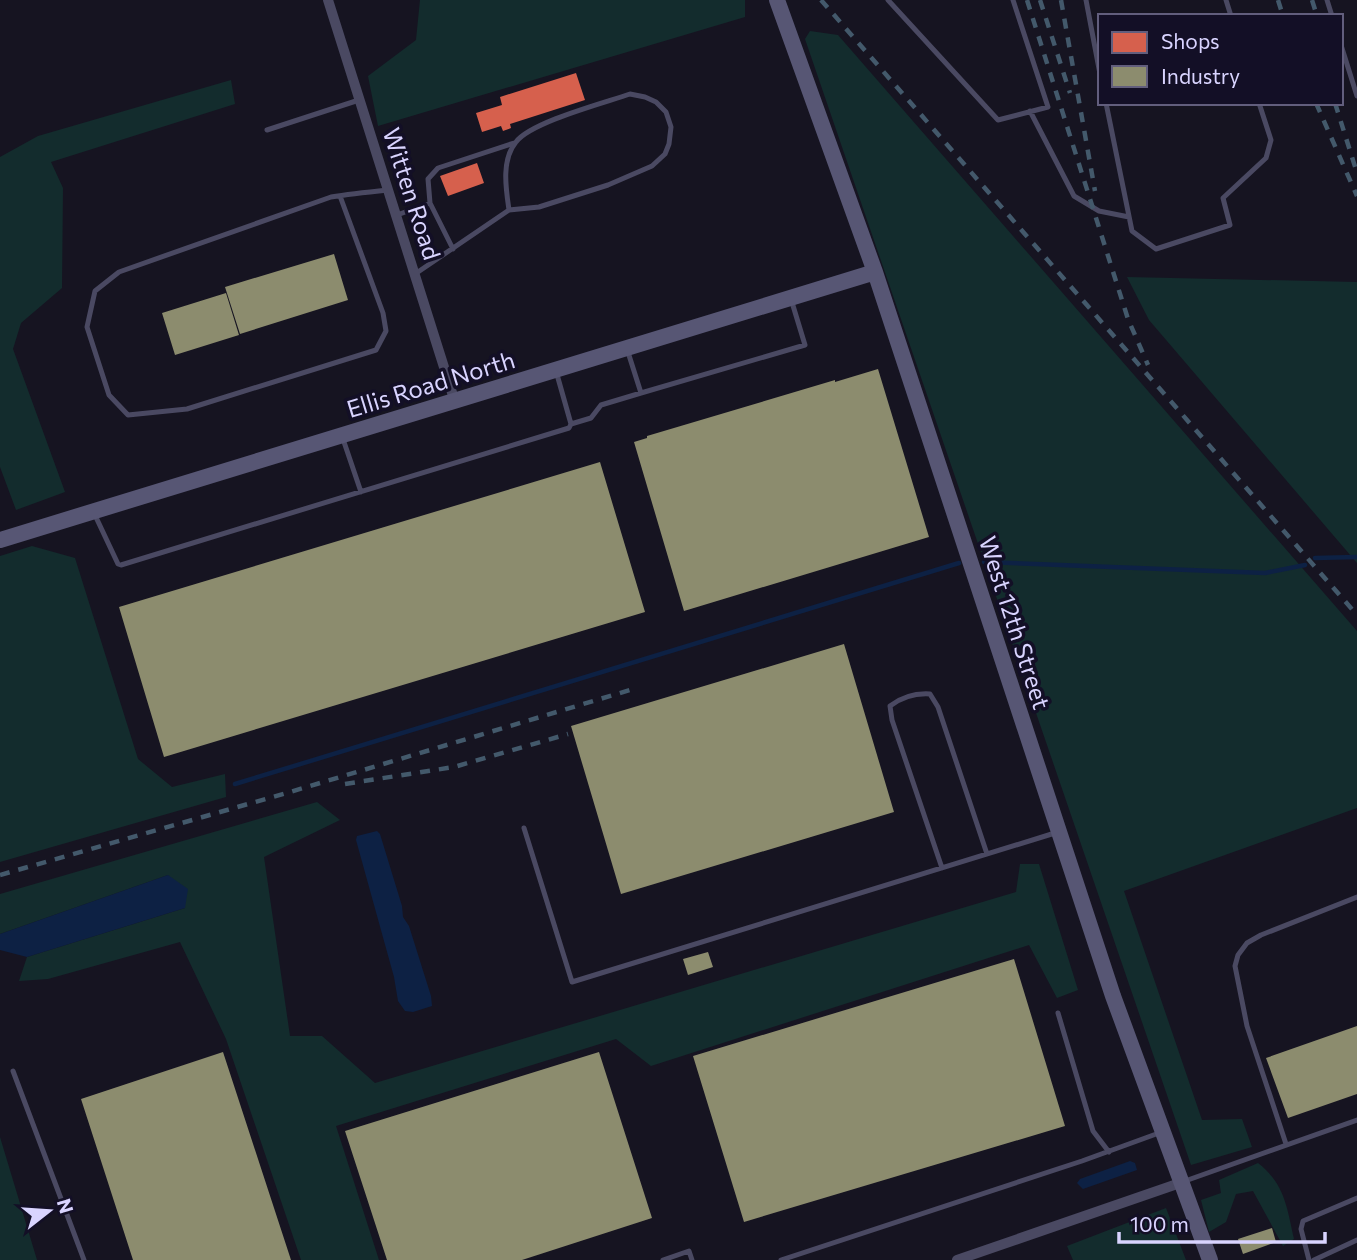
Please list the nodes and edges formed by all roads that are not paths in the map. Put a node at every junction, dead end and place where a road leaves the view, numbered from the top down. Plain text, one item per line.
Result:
1 (328, 0) edge
2 (777, 0) edge
3 (888, 0) edge
4 (1013, 0) edge
5 (1086, 0) edge
6 (1343, 51) edge
7 (1098, 64) edge
8 (1357, 96) edge
9 (359, 100) junction
10 (1106, 105) edge
11 (1260, 105) edge
12 (1030, 111) junction
13 (267, 130) dead end
14 (514, 143) junction
15 (388, 190) junction
16 (340, 196) junction
17 (430, 203) junction
18 (509, 210) junction
19 (397, 215) junction
20 (1129, 217) junction
21 (453, 249) junction
22 (875, 272) junction
23 (415, 274) junction
24 (791, 299) junction
25 (627, 349) junction
26 (556, 371) junction
27 (641, 393) junction
28 (455, 402) junction
29 (571, 425) junction
30 (342, 436) junction
31 (361, 492) junction
32 (93, 511) junction
33 (0, 540) edge
34 (524, 828) dead end
35 (1058, 832) junction
36 (987, 854) junction
37 (942, 868) junction
38 (1357, 897) edge
39 (1058, 1013) dead end
40 (13, 1071) dead end
41 (1357, 1120) edge
42 (1162, 1132) junction
43 (1286, 1144) junction
44 (1109, 1152) junction
45 (1180, 1183) junction
46 (1357, 1198) edge
47 (1357, 1240) edge
48 (84, 1260) edge
49 (663, 1260) edge
50 (692, 1260) edge
51 (781, 1260) edge
52 (957, 1260) edge
53 (1210, 1260) edge
54 (1312, 1260) edge

1 - 9 street, Witten Road
2 - 22 street, West 12th Street
3 - 12 lane
4 - 12 lane
5 - 7 lane
6 - 8 lane
9 - 13 lane
9 - 15 street, Witten Road
10 - 20 lane
11 - 20 lane
12 - 20 lane
14 - 17 lane
14 - 18 lane
14 - 18 lane
15 - 16 lane
15 - 19 street, Witten Road
16 - 16 lane
17 - 19 lane
17 - 21 lane
18 - 21 lane
19 - 23 street, Witten Road
21 - 23 lane
22 - 24 street, Ellis Road North
22 - 35 street, West 12th Street
23 - 28 street, Witten Road
24 - 25 street, Ellis Road North
24 - 27 lane
25 - 26 street, Ellis Road North
25 - 27 lane
26 - 28 street, Ellis Road North
26 - 29 lane
27 - 29 lane
28 - 30 street, Ellis Road North
29 - 31 lane
30 - 31 lane
30 - 32 street, Ellis Road North
31 - 32 lane
32 - 33 street, Ellis Road North
34 - 37 lane
35 - 36 lane
35 - 42 street, West 12th Street
36 - 37 lane
36 - 37 lane
38 - 43 lane
39 - 44 lane
40 - 48 lane
41 - 43 lane
42 - 44 lane
42 - 45 street, West 12th Street
43 - 45 lane
44 - 51 lane
45 - 52 street
45 - 53 street, West 12th Street
46 - 54 lane
47 - 54 lane
49 - 50 lane

